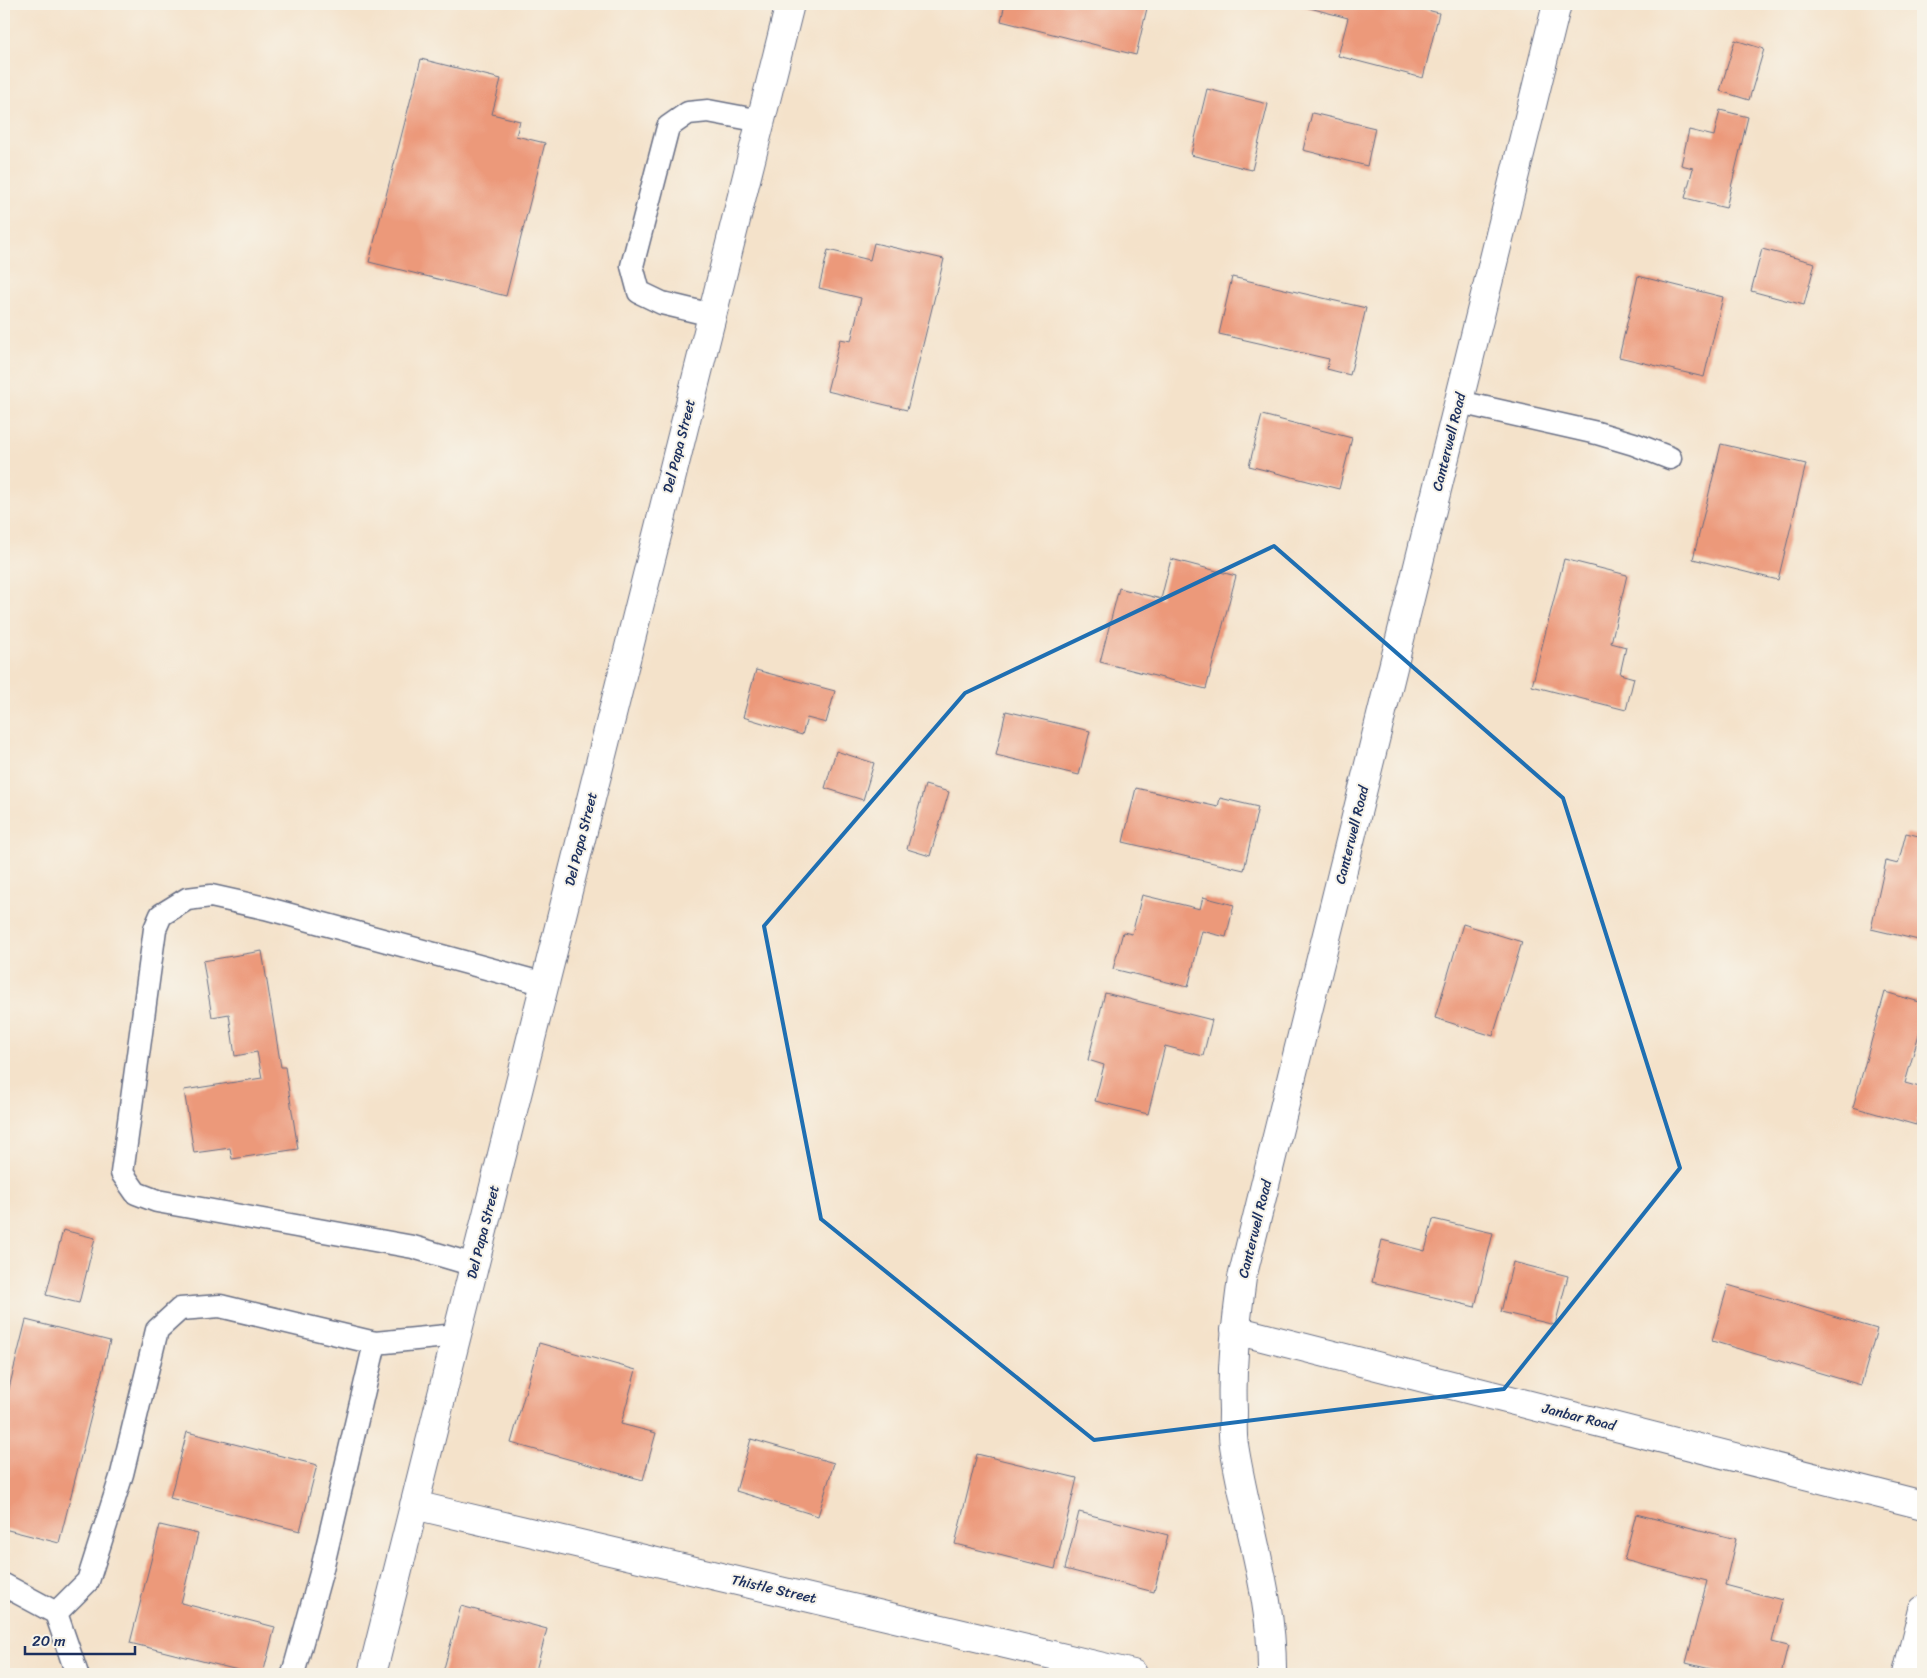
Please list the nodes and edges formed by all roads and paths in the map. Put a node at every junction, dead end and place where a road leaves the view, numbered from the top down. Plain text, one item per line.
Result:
1 (790, 4) edge
2 (1557, 4) edge
3 (761, 121) junction
4 (712, 315) junction
5 (1458, 402) junction
6 (1670, 458) dead end
7 (545, 984) junction
8 (474, 1266) junction
9 (1235, 1330) junction
10 (457, 1335) junction
11 (375, 1343) junction
12 (414, 1504) junction
13 (1923, 1505) edge
14 (4, 1585) edge
15 (1923, 1610) edge
16 (56, 1613) junction
17 (77, 1674) edge
18 (293, 1674) edge
19 (372, 1674) edge
20 (1133, 1674) edge
21 (1272, 1674) edge
22 (1907, 1674) edge

1 - 3 street, Del Papa Street
2 - 5 street, Canterwell Road
3 - 4 street, Del Papa Street
3 - 4 lane
4 - 7 street, Del Papa Street
5 - 6 lane
5 - 9 street, Canterwell Road
7 - 8 street, Del Papa Street
7 - 8 lane
8 - 10 street, Del Papa Street
9 - 13 street, Janbar Road
9 - 21 street, Canterwell Road
10 - 11 lane
10 - 12 street, Del Papa Street
11 - 16 lane
11 - 18 lane
12 - 19 street, Del Papa Street
12 - 20 street, Thistle Street
14 - 16 lane
15 - 22 street
16 - 17 lane

